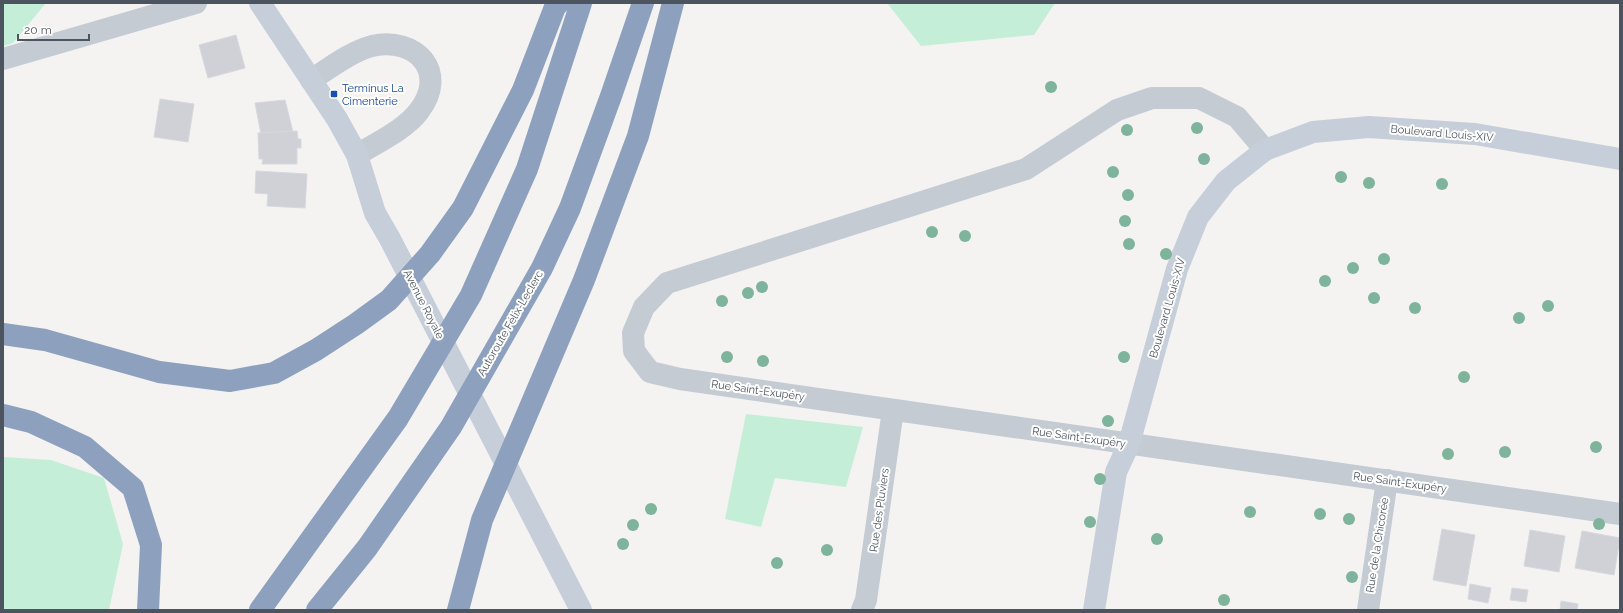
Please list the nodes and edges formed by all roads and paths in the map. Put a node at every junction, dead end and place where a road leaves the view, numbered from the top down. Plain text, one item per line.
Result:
1 (196, 3) edge
2 (260, 3) edge
3 (560, 3) edge
4 (580, 3) edge
5 (642, 3) edge
6 (673, 3) edge
7 (3, 59) edge
8 (311, 80) junction
9 (1265, 150) junction
10 (357, 155) junction
11 (1620, 159) edge
12 (3, 334) edge
13 (893, 410) junction
14 (3, 415) edge
15 (1129, 444) junction
16 (1387, 480) junction
17 (1620, 514) edge
18 (148, 610) edge
19 (260, 610) edge
20 (317, 610) edge
21 (458, 610) edge
22 (580, 610) edge
23 (862, 610) edge
24 (1094, 610) edge
25 (1368, 610) edge

1 - 7 street
2 - 8 main road, Avenue Royale
3 - 12 highway
4 - 19 highway
5 - 20 highway, Autoroute Félix-Leclerc
6 - 21 highway
8 - 10 main road, Avenue Royale
8 - 10 street
9 - 11 main road, Boulevard Louis-XIV
9 - 13 street, Rue Saint-Exupéry
9 - 15 main road, Boulevard Louis-XIV
10 - 22 main road, Avenue Royale
13 - 15 street, Rue Saint-Exupéry
13 - 23 street, Rue des Pluviers
14 - 18 highway
15 - 16 street, Rue Saint-Exupéry
15 - 24 main road, Boulevard Louis-XIV
16 - 17 street, Rue Saint-Exupéry
16 - 25 street, Rue de la Chicorée

